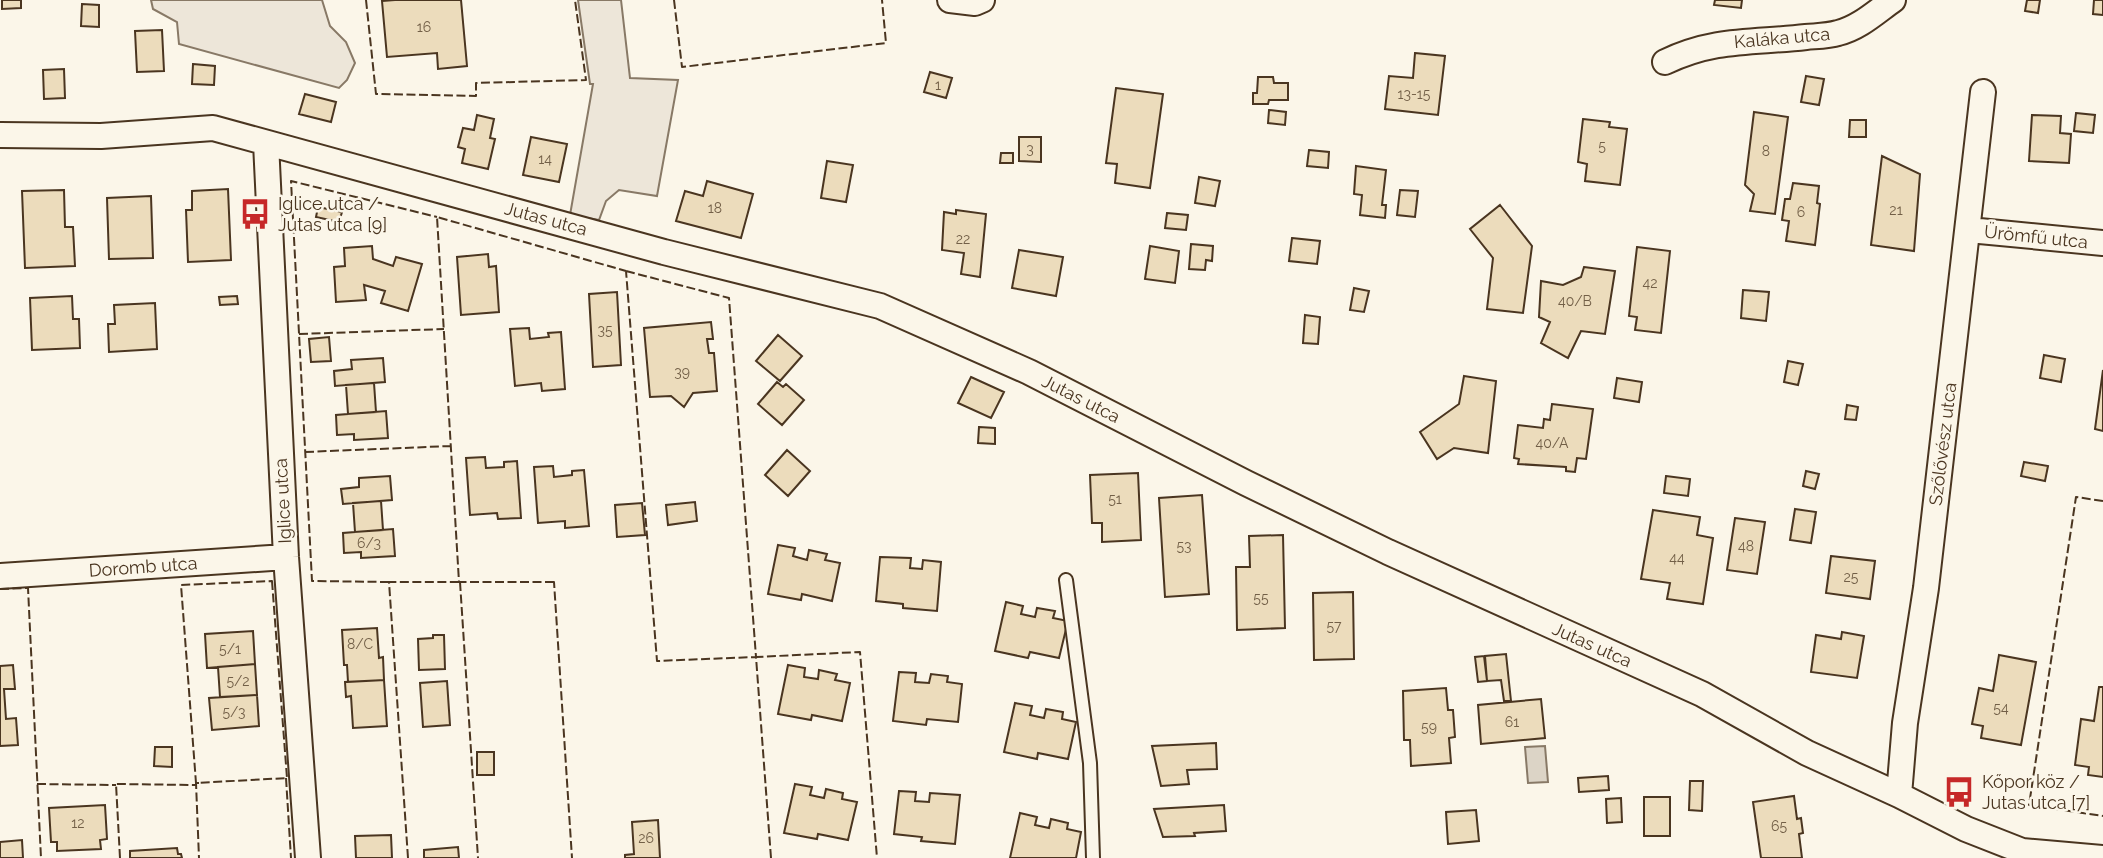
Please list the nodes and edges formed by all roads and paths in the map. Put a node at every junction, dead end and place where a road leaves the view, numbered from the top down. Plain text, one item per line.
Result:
1 (950, 0) edge
2 (982, 0) edge
3 (1893, 0) edge
4 (1665, 62) dead end
5 (1983, 92) dead end
6 (0, 135) edge
7 (266, 143) junction
8 (1969, 230) junction
9 (2103, 243) edge
10 (286, 558) junction
11 (0, 576) edge
12 (1066, 580) dead end
13 (1899, 795) junction
14 (2023, 855) edge
15 (309, 858) edge
16 (1093, 858) edge
17 (2103, 858) edge

1 - 2 street
3 - 4 street, Kaláka utca
5 - 8 street, Szőlővész utca
6 - 7 street, Jutas utca
7 - 10 street, Iglice utca
7 - 13 street, Jutas utca
8 - 9 street, Ürömfű utca
8 - 13 street, Szőlővész utca
10 - 11 street, Doromb utca
10 - 15 street, Iglice utca
12 - 16 lane
13 - 14 street, Jutas utca
14 - 17 street, Jutas utca

